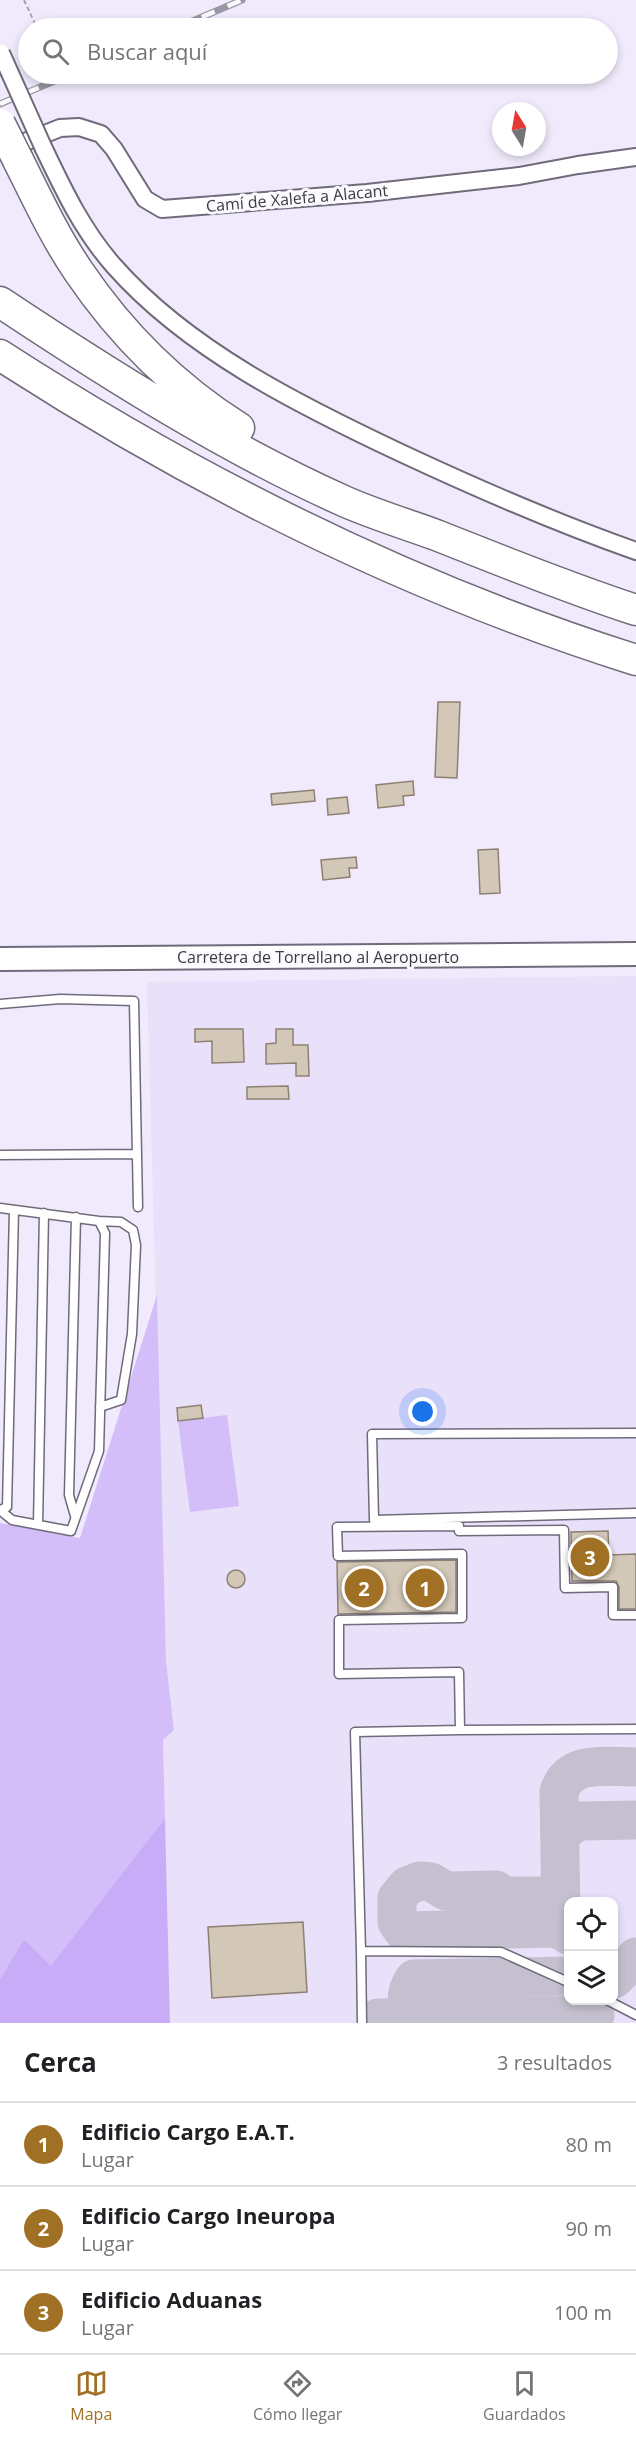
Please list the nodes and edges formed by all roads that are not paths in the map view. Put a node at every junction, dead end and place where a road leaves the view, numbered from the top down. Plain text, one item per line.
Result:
1 (1, 52) edge
2 (0, 124) edge
3 (20, 154) edge
4 (636, 157) edge
5 (0, 302) edge
6 (0, 355) edge
7 (433, 534) junction
8 (636, 550) edge
9 (636, 610) edge
10 (636, 660) edge
11 (636, 954) edge
12 (0, 959) edge
13 (0, 1004) edge
14 (137, 1154) junction
15 (0, 1155) edge
16 (0, 1208) edge
17 (138, 1208) dead end
18 (14, 1210) junction
19 (44, 1213) junction
20 (76, 1217) junction
21 (99, 1221) junction
22 (100, 1407) junction
23 (636, 1433) edge
24 (0, 1510) edge
25 (636, 1513) edge
26 (76, 1517) junction
27 (38, 1525) junction
28 (636, 1615) edge
29 (636, 1729) edge
30 (460, 1730) junction
31 (361, 1951) junction
32 (564, 1980) edge
33 (615, 2005) edge
34 (636, 2015) edge
35 (362, 2023) edge

1 - 3 street, bridge
2 - 3 highway, bridge
3 - 4 street, Camí de Xalefa a Alacant
3 - 7 highway
3 - 8 street
5 - 7 highway
6 - 10 highway
7 - 9 highway
11 - 12 street, Carretera de Torrellano al Aeropuerto
13 - 14 lane
14 - 15 lane
14 - 17 lane
16 - 18 lane
18 - 19 lane
18 - 24 lane
19 - 20 lane
19 - 27 lane
20 - 21 lane
20 - 26 lane
21 - 22 lane
21 - 22 lane
22 - 26 lane
23 - 25 lane
24 - 27 lane
26 - 27 lane
28 - 30 lane
29 - 30 lane
30 - 31 lane
31 - 32 lane
31 - 35 lane
33 - 34 lane

